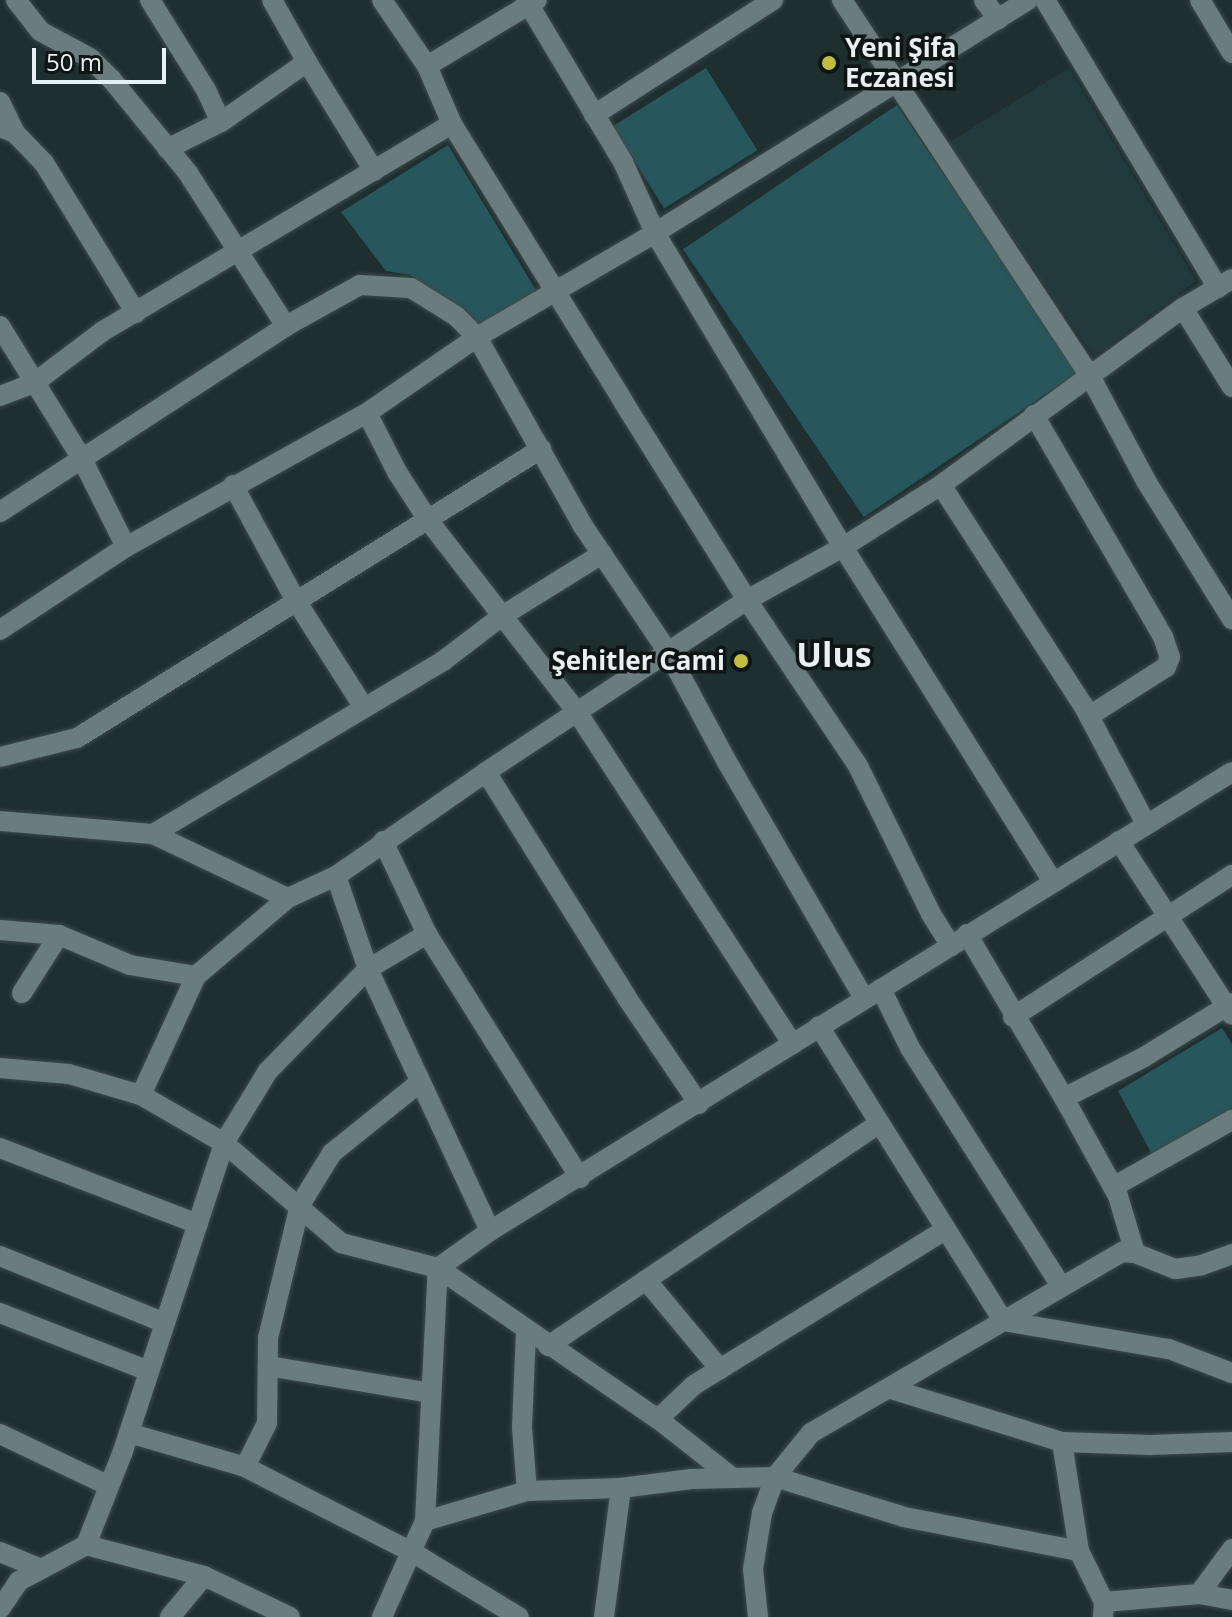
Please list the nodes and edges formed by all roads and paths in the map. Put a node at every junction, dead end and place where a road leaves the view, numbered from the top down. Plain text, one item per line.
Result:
1 (16, 0) edge
2 (150, 0) edge
3 (272, 0) edge
4 (382, 0) edge
5 (773, 0) edge
6 (842, 0) edge
7 (984, 0) edge
8 (1028, 0) edge
9 (1045, 0) edge
10 (1200, 0) edge
11 (530, 2) edge
12 (998, 19) junction
13 (1232, 53) edge
14 (307, 62) junction
15 (427, 66) junction
16 (896, 80) junction
17 (0, 102) edge
18 (594, 115) junction
19 (221, 122) junction
20 (452, 124) junction
21 (7, 130) edge
22 (167, 149) junction
23 (374, 171) junction
24 (655, 233) junction
25 (238, 252) junction
26 (1225, 284) edge
27 (557, 291) junction
28 (1183, 308) junction
29 (136, 313) junction
30 (0, 326) edge
31 (286, 326) junction
32 (477, 337) junction
33 (1090, 376) junction
34 (34, 383) junction
35 (1232, 387) edge
36 (0, 396) edge
37 (367, 413) junction
38 (1034, 415) junction
39 (541, 449) junction
40 (82, 459) junction
41 (233, 485) junction
42 (941, 485) junction
43 (0, 512) edge
44 (428, 520) junction
45 (126, 547) junction
46 (843, 547) junction
47 (602, 554) junction
48 (295, 599) junction
49 (747, 600) junction
50 (502, 616) junction
51 (1232, 619) edge
52 (0, 630) edge
53 (668, 652) junction
54 (363, 706) junction
55 (577, 712) junction
56 (1089, 716) junction
57 (0, 757) edge
58 (486, 772) junction
59 (1232, 772) edge
60 (0, 821) edge
61 (1146, 824) junction
62 (153, 834) junction
63 (383, 841) junction
64 (1119, 841) junction
65 (1232, 875) edge
66 (336, 876) junction
67 (1053, 882) junction
68 (288, 898) junction
69 (1167, 915) junction
70 (0, 930) edge
71 (427, 934) junction
72 (59, 935) junction
73 (959, 940) junction
74 (368, 969) junction
75 (196, 976) junction
76 (22, 993) dead end
77 (872, 993) junction
78 (1230, 1009) edge
79 (1013, 1017) junction
80 (819, 1026) junction
81 (793, 1044) junction
82 (0, 1068) edge
83 (419, 1083) junction
84 (141, 1095) junction
85 (1064, 1098) junction
86 (699, 1104) junction
87 (1232, 1120) edge
88 (878, 1124) junction
89 (224, 1143) junction
90 (0, 1148) edge
91 (580, 1178) junction
92 (1113, 1187) junction
93 (300, 1205) junction
94 (198, 1224) junction
95 (945, 1230) junction
96 (490, 1231) junction
97 (1135, 1253) junction
98 (1232, 1254) edge
99 (0, 1256) edge
100 (438, 1268) junction
101 (646, 1280) junction
102 (1061, 1286) junction
103 (0, 1313) edge
104 (1003, 1321) junction
105 (165, 1323) junction
106 (526, 1331) junction
107 (548, 1346) junction
108 (268, 1366) junction
109 (720, 1369) junction
110 (149, 1371) junction
111 (1232, 1373) edge
112 (891, 1389) junction
113 (431, 1393) junction
114 (658, 1419) junction
115 (129, 1433) junction
116 (0, 1434) edge
117 (1062, 1442) junction
118 (1232, 1442) edge
119 (245, 1467) junction
120 (775, 1477) junction
121 (733, 1478) junction
122 (109, 1486) junction
123 (621, 1488) junction
124 (527, 1491) junction
125 (425, 1521) junction
126 (86, 1545) junction
127 (1232, 1549) edge
128 (1079, 1551) junction
129 (0, 1552) edge
130 (412, 1552) junction
131 (41, 1569) junction
132 (204, 1576) junction
133 (1199, 1594) junction
134 (1232, 1600) edge
135 (0, 1609) edge
136 (1103, 1610) edge
137 (170, 1617) edge
138 (290, 1617) edge
139 (382, 1617) edge
140 (519, 1617) edge
141 (604, 1617) edge
142 (758, 1617) edge

1 - 22 street
2 - 19 street
3 - 14 street
4 - 15 street
5 - 18 street
6 - 16 street
7 - 12 street
8 - 12 street
9 - 26 street
10 - 13 street
11 - 15 street
11 - 18 street
12 - 16 street
14 - 19 street
14 - 23 street
15 - 20 street
16 - 24 street
16 - 33 street
17 - 21 street
18 - 24 street
19 - 22 street
20 - 23 street
20 - 27 street
21 - 29 street
22 - 25 street
23 - 25 street
24 - 27 street
24 - 46 street
25 - 29 street
25 - 31 street
26 - 28 street
27 - 32 street
27 - 49 street
28 - 33 street
28 - 35 street
29 - 34 street
30 - 34 street
31 - 32 street
31 - 40 street
32 - 37 street
32 - 39 street
33 - 38 street
33 - 51 street
34 - 36 street
34 - 40 street
37 - 41 street
37 - 44 street
38 - 42 street
38 - 56 street
39 - 44 street
39 - 47 street
40 - 43 street
40 - 45 street
41 - 45 street
41 - 48 street
42 - 46 street
42 - 56 street
44 - 48 street
44 - 50 street
45 - 52 street
46 - 49 street
46 - 67 street
47 - 50 street
47 - 53 street
48 - 54 street
48 - 57 street
49 - 53 street
49 - 73 street
50 - 54 street
50 - 55 street
53 - 55 street
53 - 77 street
54 - 62 street
55 - 58 street
55 - 81 street
56 - 61 street
58 - 63 street
58 - 86 street
59 - 61 street
60 - 62 street
61 - 64 street
62 - 68 street
63 - 66 street
63 - 71 street
64 - 67 street
64 - 69 street
65 - 69 street
66 - 68 street
66 - 74 street
67 - 73 street
68 - 75 street
69 - 78 street
69 - 79 street
70 - 72 street
71 - 74 street
71 - 91 street
72 - 75 street
72 - 76 street
73 - 77 street
73 - 79 street
74 - 83 street
74 - 89 street
75 - 84 street
77 - 80 street
77 - 102 street
78 - 85 street
79 - 85 street
80 - 81 street
80 - 88 street
81 - 86 street
82 - 84 street
83 - 93 street
83 - 96 street
84 - 89 street
85 - 92 street
86 - 91 street
87 - 92 street
88 - 95 street
88 - 101 street
89 - 93 street
89 - 94 street
90 - 94 street
91 - 96 street
92 - 97 street
93 - 100 street
93 - 108 street
94 - 105 street
95 - 104 street
95 - 109 street
96 - 100 street
97 - 98 street
97 - 102 street
99 - 105 street
100 - 106 street
100 - 113 street
101 - 107 street
101 - 109 street
102 - 104 street
103 - 110 street
104 - 111 street
104 - 112 street
105 - 110 street
106 - 107 street
106 - 124 street
107 - 114 street
108 - 113 street
108 - 119 street
109 - 114 street
110 - 115 street
112 - 117 street
112 - 120 street
113 - 125 street
114 - 121 street
115 - 119 street
115 - 122 street
116 - 122 street
117 - 118 street
117 - 128 street
119 - 130 street
120 - 121 street
120 - 128 street
120 - 142 street
121 - 123 street
122 - 126 street
123 - 124 street
123 - 141 street
124 - 125 street
125 - 130 street
126 - 131 street
126 - 132 street
127 - 133 street
128 - 136 street
129 - 131 street
130 - 139 street
130 - 140 street
131 - 135 street
132 - 137 street
132 - 138 street
133 - 134 street
133 - 136 street

